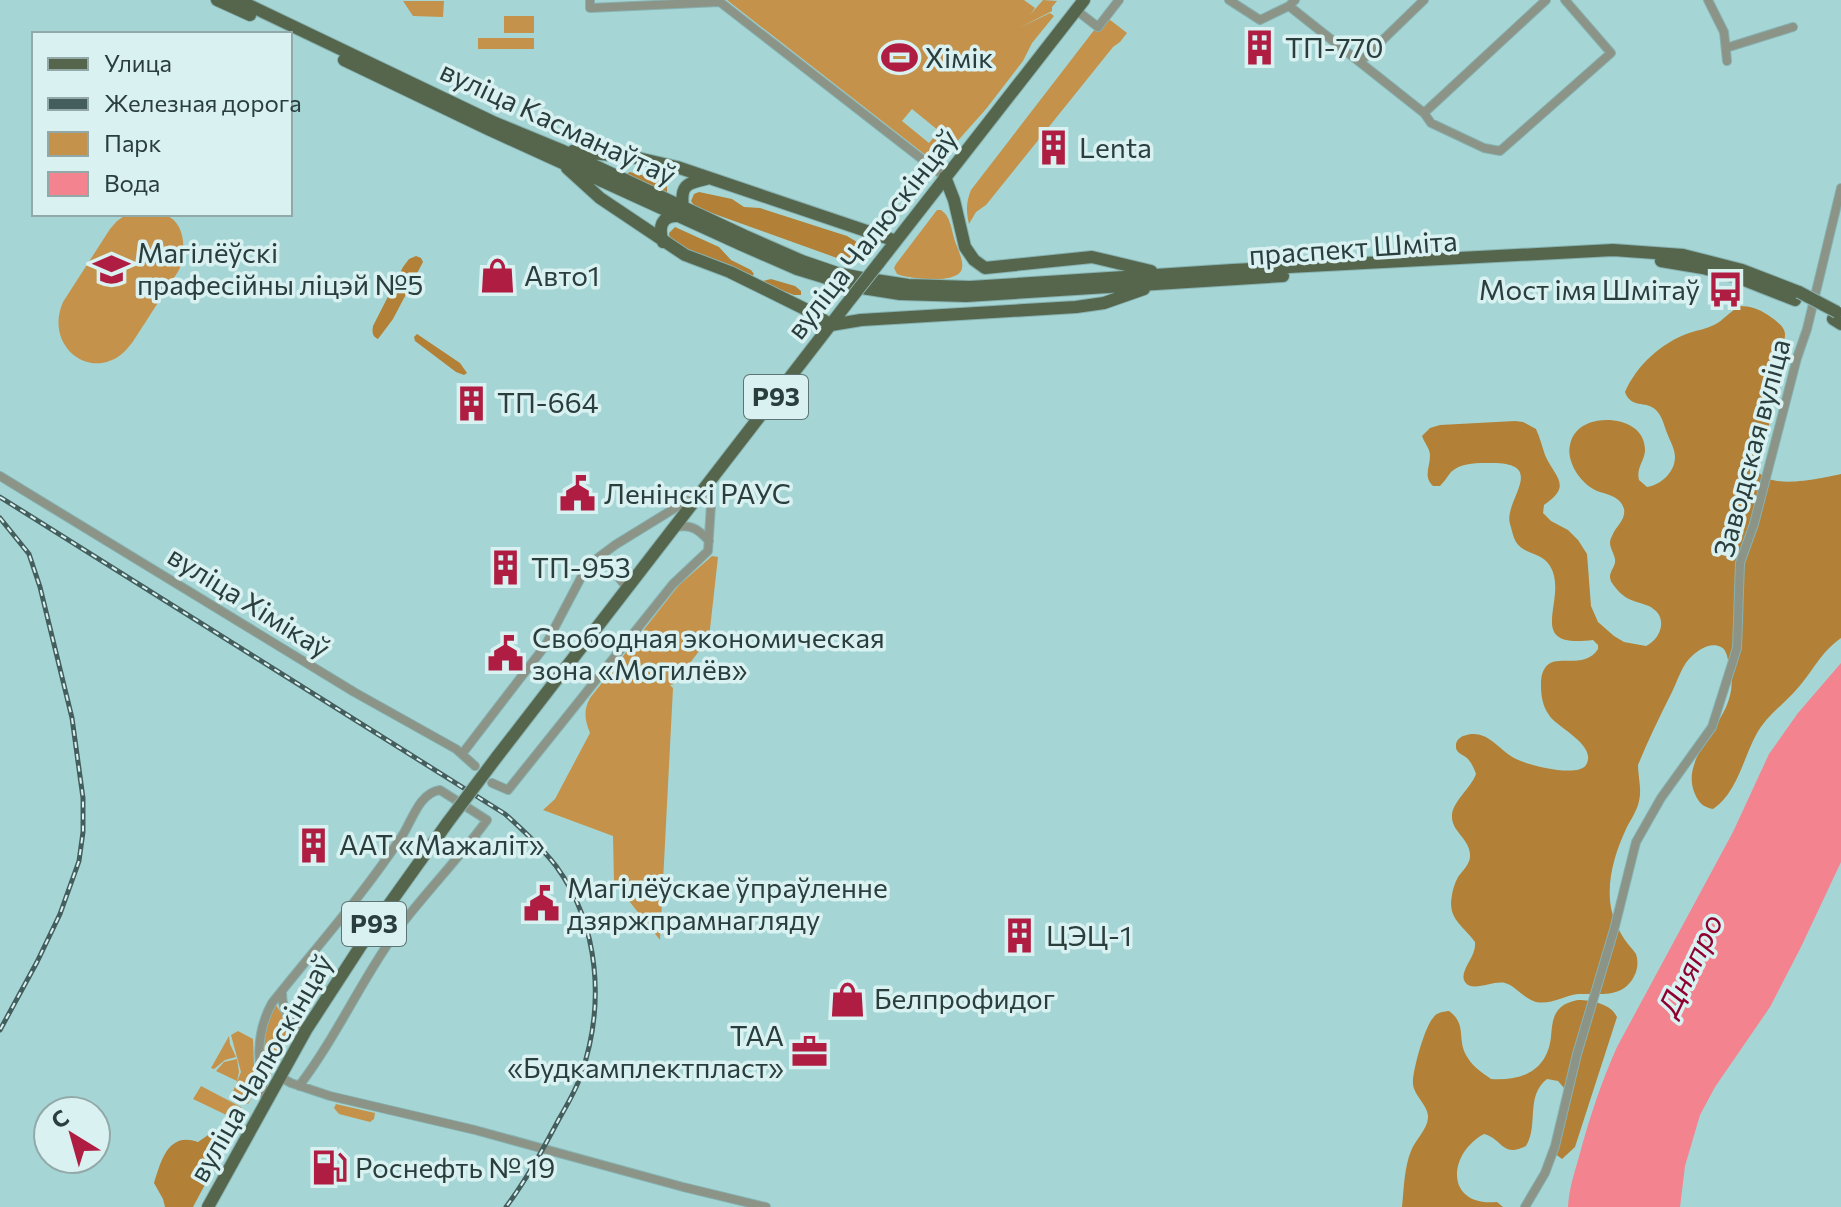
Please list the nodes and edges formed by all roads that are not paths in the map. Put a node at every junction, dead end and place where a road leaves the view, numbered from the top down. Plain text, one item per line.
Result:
1 (217, 0) edge
2 (238, 0) edge
3 (1119, 0) edge
4 (1229, 0) edge
5 (1424, 0) edge
6 (1546, 0) edge
7 (1565, 0) edge
8 (1708, 0) edge
9 (720, 1) edge
10 (1292, 3) edge
11 (590, 4) edge
12 (1080, 5) edge
13 (1793, 27) dead end
14 (286, 32) edge
15 (292, 35) edge
16 (1726, 48) junction
17 (1727, 61) dead end
18 (1360, 62) junction
19 (364, 64) junction
20 (1424, 113) junction
21 (560, 155) junction
22 (945, 177) junction
23 (709, 178) junction
24 (1841, 188) edge
25 (680, 212) junction
26 (896, 241) junction
27 (663, 242) junction
28 (1160, 279) junction
29 (859, 283) joint
30 (1838, 317) edge
31 (831, 325) junction
32 (0, 476) edge
33 (706, 488) junction
34 (675, 527) junction
35 (709, 541) junction
36 (599, 557) junction
37 (627, 588) junction
38 (462, 754) junction
39 (475, 766) dead end
40 (492, 783) dead end
41 (282, 990) junction
42 (306, 1030) junction
43 (280, 1077) junction
44 (299, 1086) junction
45 (267, 1102) junction
46 (208, 1207) edge
47 (766, 1207) edge
48 (1525, 1207) edge

1 - 14 main road, вуліца Касманаўтаў
2 - 19 main road, вуліца Касманаўтаў
3 - 12 street
4 - 10 street
5 - 18 street
6 - 20 street
7 - 20 street
8 - 16 street
9 - 11 street
9 - 22 street
10 - 18 street
12 - 22 main road, вуліца Чалюскінцаў / Р93
13 - 16 street
15 - 19 main road, вуліца Касманаўтаў
16 - 17 street
18 - 20 street
19 - 21 main road, вуліца Касманаўтаў
21 - 23 main road
21 - 25 main road, вуліца Касманаўтаў
21 - 27 main road
22 - 26 main road, вуліца Чалюскінцаў / Р93
22 - 28 main road
23 - 25 main road
23 - 26 main road
24 - 48 street, Заводская вуліца
25 - 27 main road
25 - 29 main road, вуліца Касманаўтаў
26 - 31 main road, вуліца Чалюскінцаў / Р93, bridge
27 - 31 main road
28 - 29 main road, праспект Шміта
28 - 30 main road, праспект Шміта, bridge
28 - 31 main road
31 - 33 main road, вуліца Чалюскінцаў / Р93
32 - 38 street, вуліца Хімікаў
33 - 34 main road, вуліца Чалюскінцаў / Р93
33 - 35 street
33 - 36 street
34 - 35 street
34 - 37 main road, вуліца Чалюскінцаў / Р93
35 - 40 street
36 - 37 street
36 - 38 street
37 - 42 main road, вуліца Чалюскінцаў / Р93, bridge
38 - 39 street, вуліца Хімікаў
41 - 42 street
41 - 44 street
41 - 45 street
42 - 43 main road, вуліца Чалюскінцаў / Р93
43 - 44 street
43 - 45 main road, вуліца Чалюскінцаў / Р93
44 - 47 street
45 - 46 main road, вуліца Чалюскінцаў / Р93

